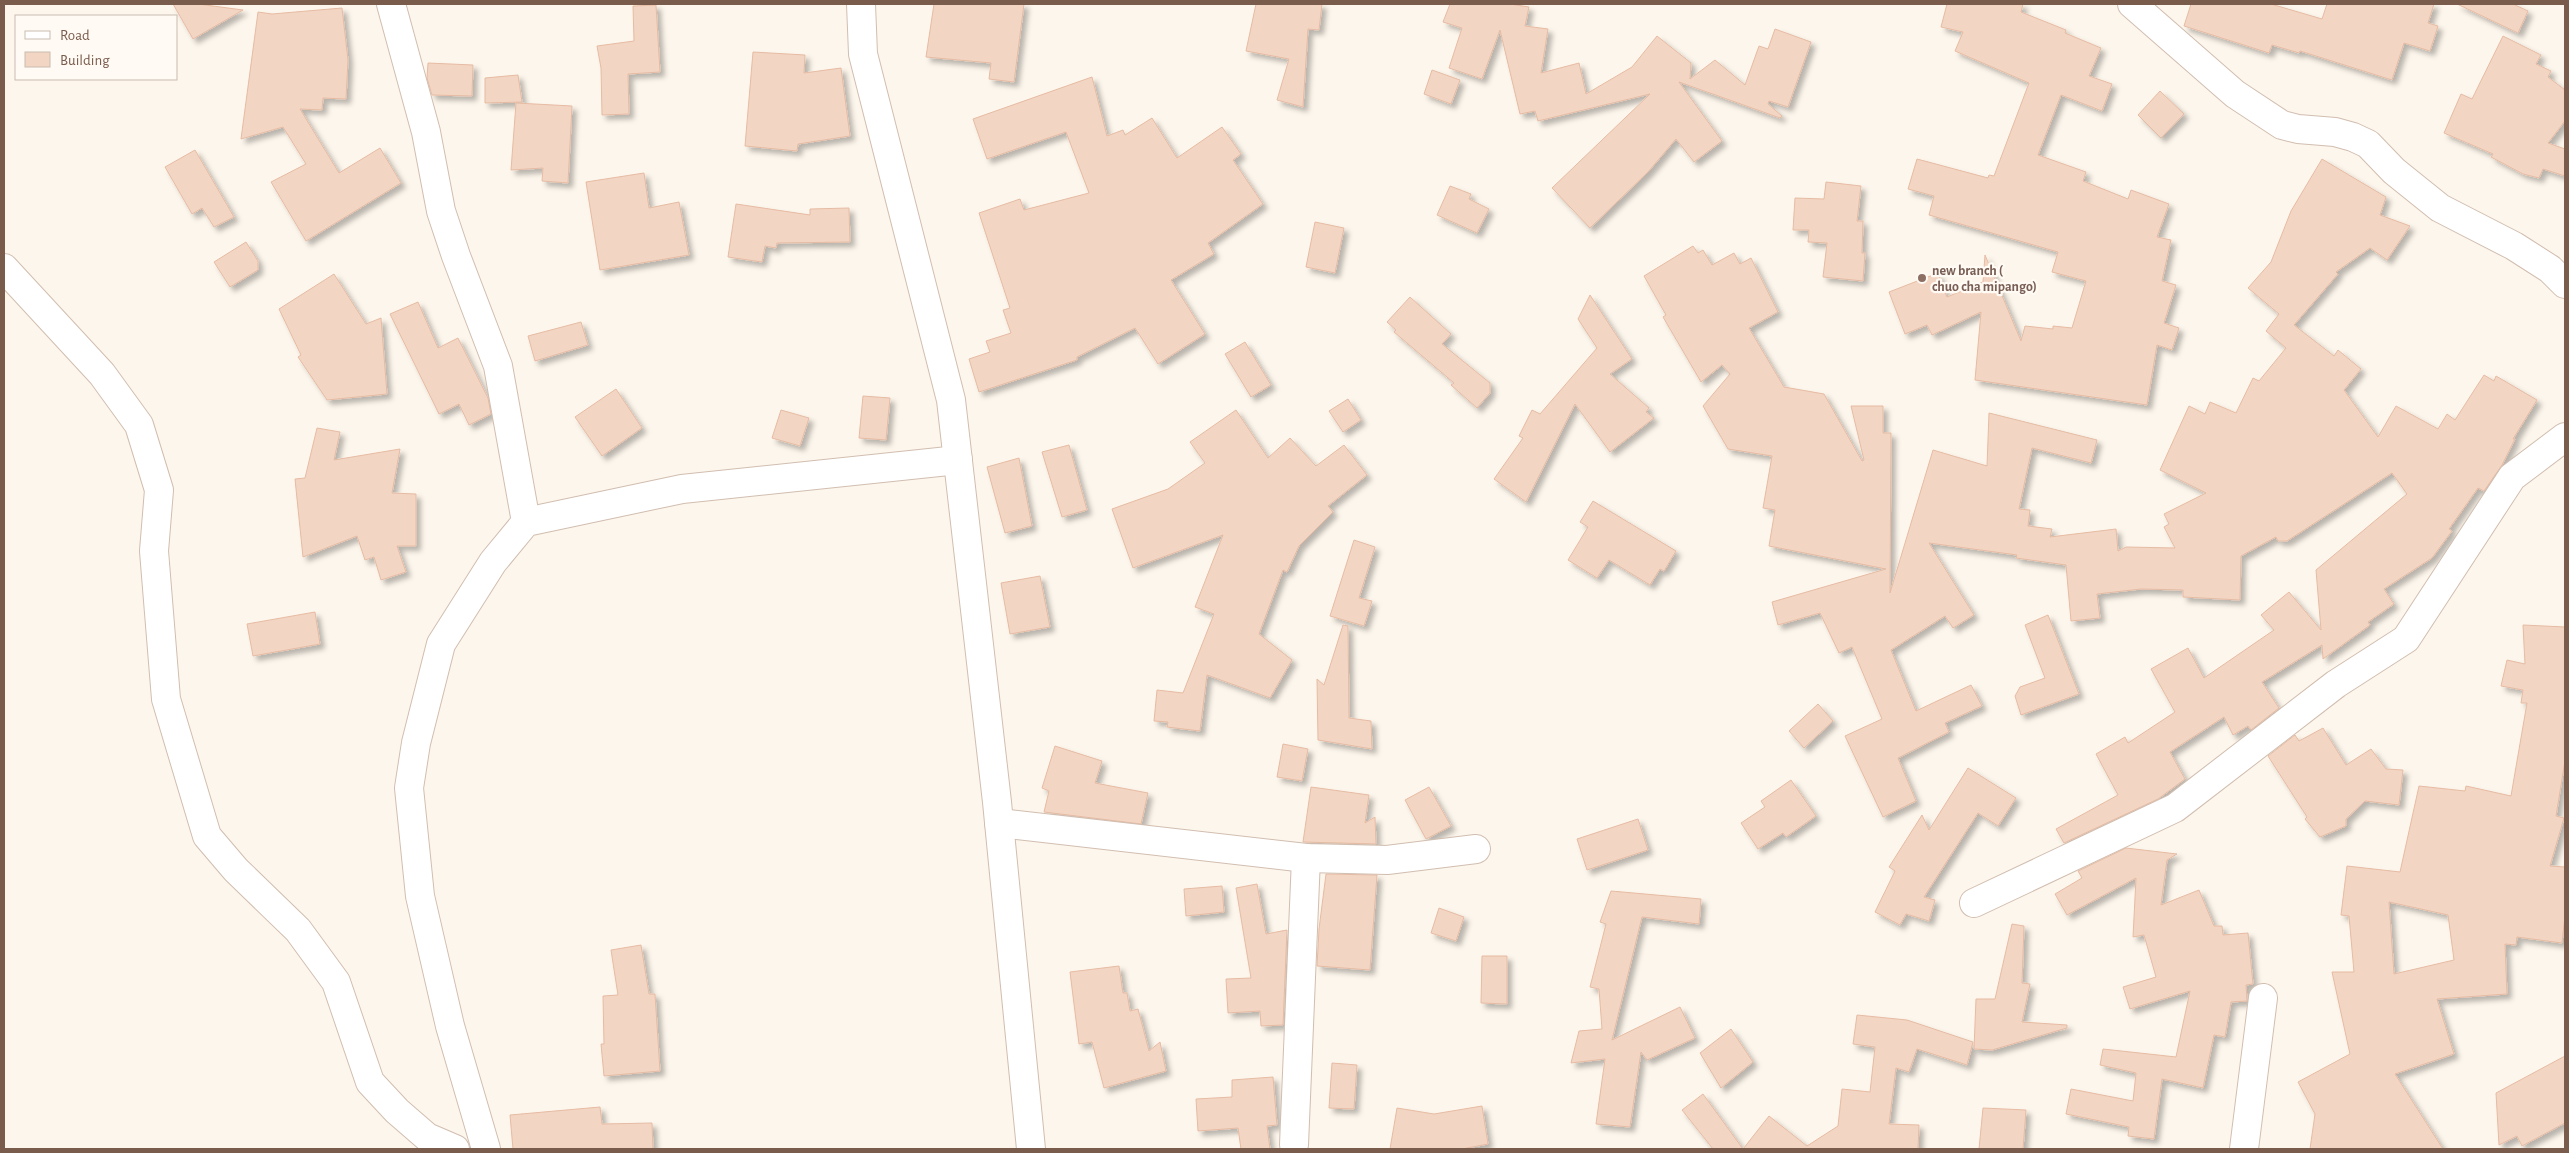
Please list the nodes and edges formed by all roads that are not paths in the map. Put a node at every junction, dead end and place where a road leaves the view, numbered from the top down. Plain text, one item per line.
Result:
1 (391, 4) edge
2 (861, 4) edge
3 (2132, 4) edge
4 (4, 268) edge
5 (2565, 284) edge
6 (2565, 437) edge
7 (958, 460) junction
8 (526, 522) junction
9 (999, 823) junction
10 (1476, 849) dead end
11 (1306, 858) junction
12 (1974, 903) dead end
13 (2263, 998) dead end
14 (1294, 1145) dead end
15 (455, 1149) edge
16 (486, 1149) edge
17 (1031, 1149) edge
18 (2244, 1149) edge

1 - 8 street
2 - 7 street
3 - 5 street
4 - 15 street
6 - 12 street
7 - 8 street
7 - 9 street
8 - 16 street
9 - 11 street
9 - 17 street
10 - 11 street
11 - 14 street
13 - 18 street

